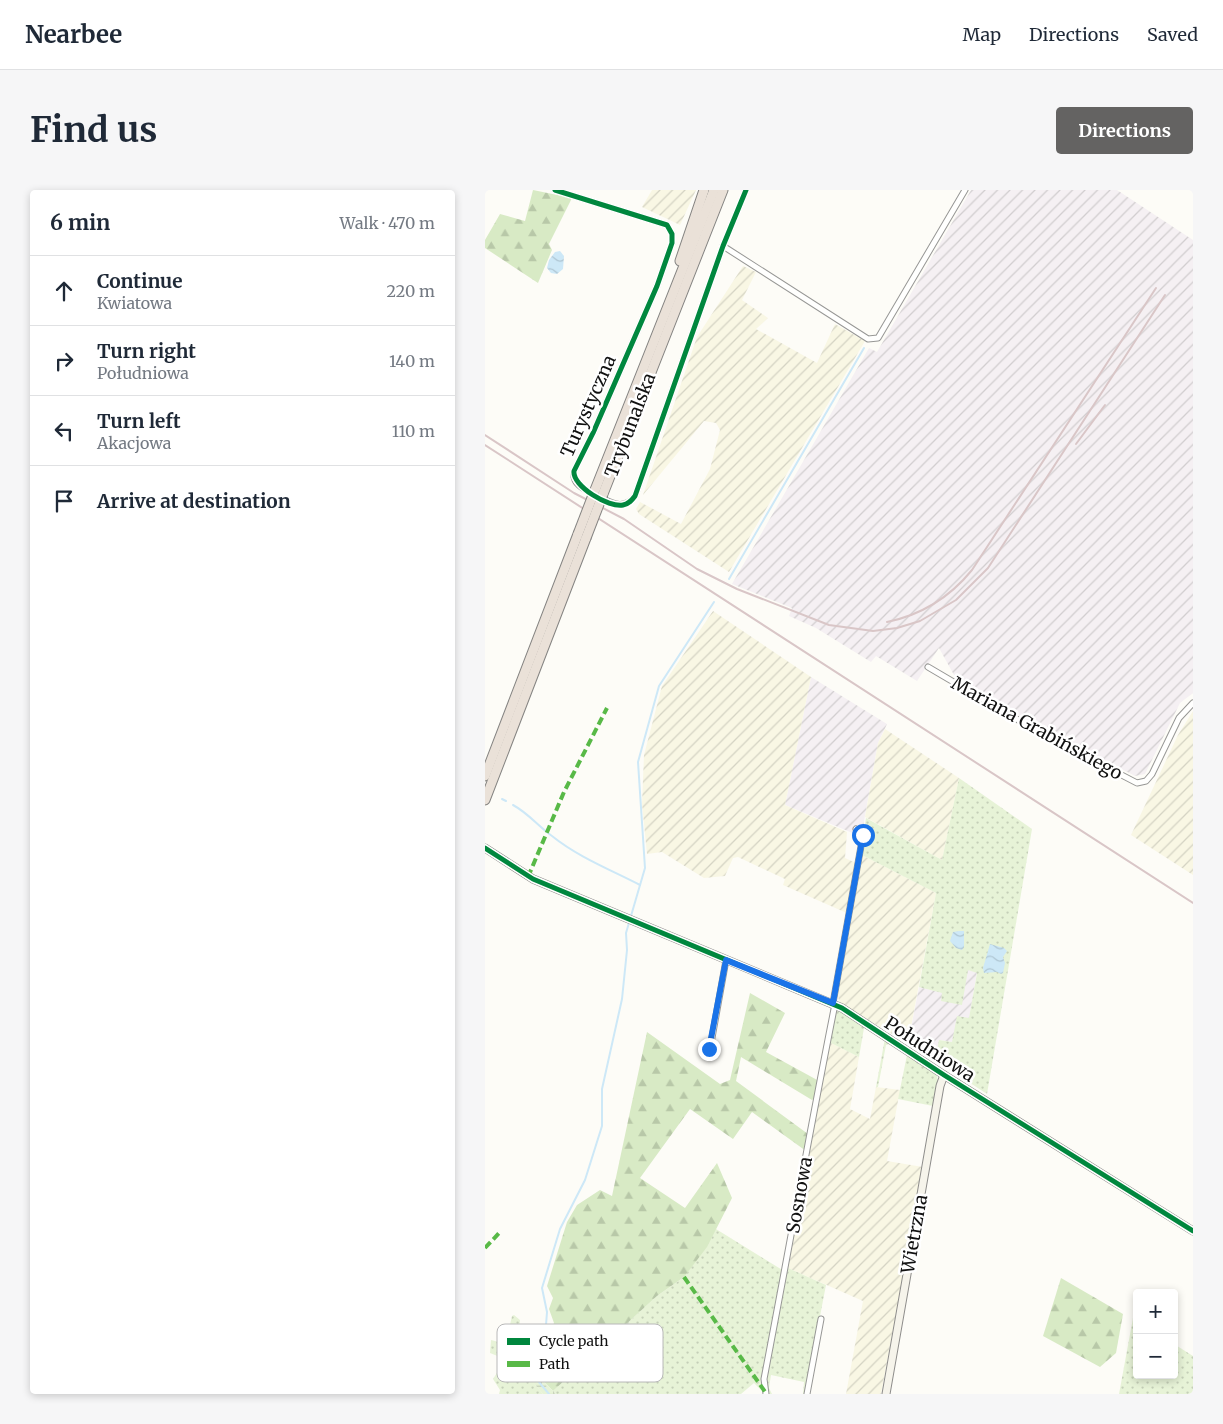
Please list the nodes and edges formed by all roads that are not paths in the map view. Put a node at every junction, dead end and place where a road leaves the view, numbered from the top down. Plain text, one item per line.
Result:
1 (555, 190) edge
2 (704, 190) edge
3 (714, 190) edge
4 (723, 190) edge
5 (746, 190) edge
6 (965, 190) edge
7 (723, 246) junction
8 (668, 303) junction
9 (599, 492) junction
10 (582, 536) junction
11 (928, 667) dead end
12 (1193, 702) edge
13 (485, 776) edge
14 (485, 800) edge
15 (856, 829) dead end
16 (485, 848) edge
17 (726, 960) junction
18 (834, 1003) junction
19 (709, 1049) dead end
20 (944, 1075) junction
21 (1193, 1231) edge
22 (821, 1319) dead end
23 (767, 1394) edge
24 (807, 1394) edge
25 (886, 1394) edge

1 - 7 street, Turystyczna
2 - 8 highway
3 - 8 highway, Trybunalska
4 - 9 highway, Trybunalska
5 - 7 street
6 - 7 street
8 - 9 highway, Trybunalska
9 - 10 highway, Trybunalska, bridge
10 - 13 highway, Trybunalska
10 - 14 highway, Trybunalska
11 - 12 street, Mariana Grabińskiego
15 - 18 street, Sosnowa
16 - 17 street, Południowa
17 - 18 street, Południowa
17 - 19 street
18 - 20 street, Południowa
18 - 23 street, Sosnowa
20 - 21 street, Południowa
20 - 25 street, Wietrzna
22 - 24 street

